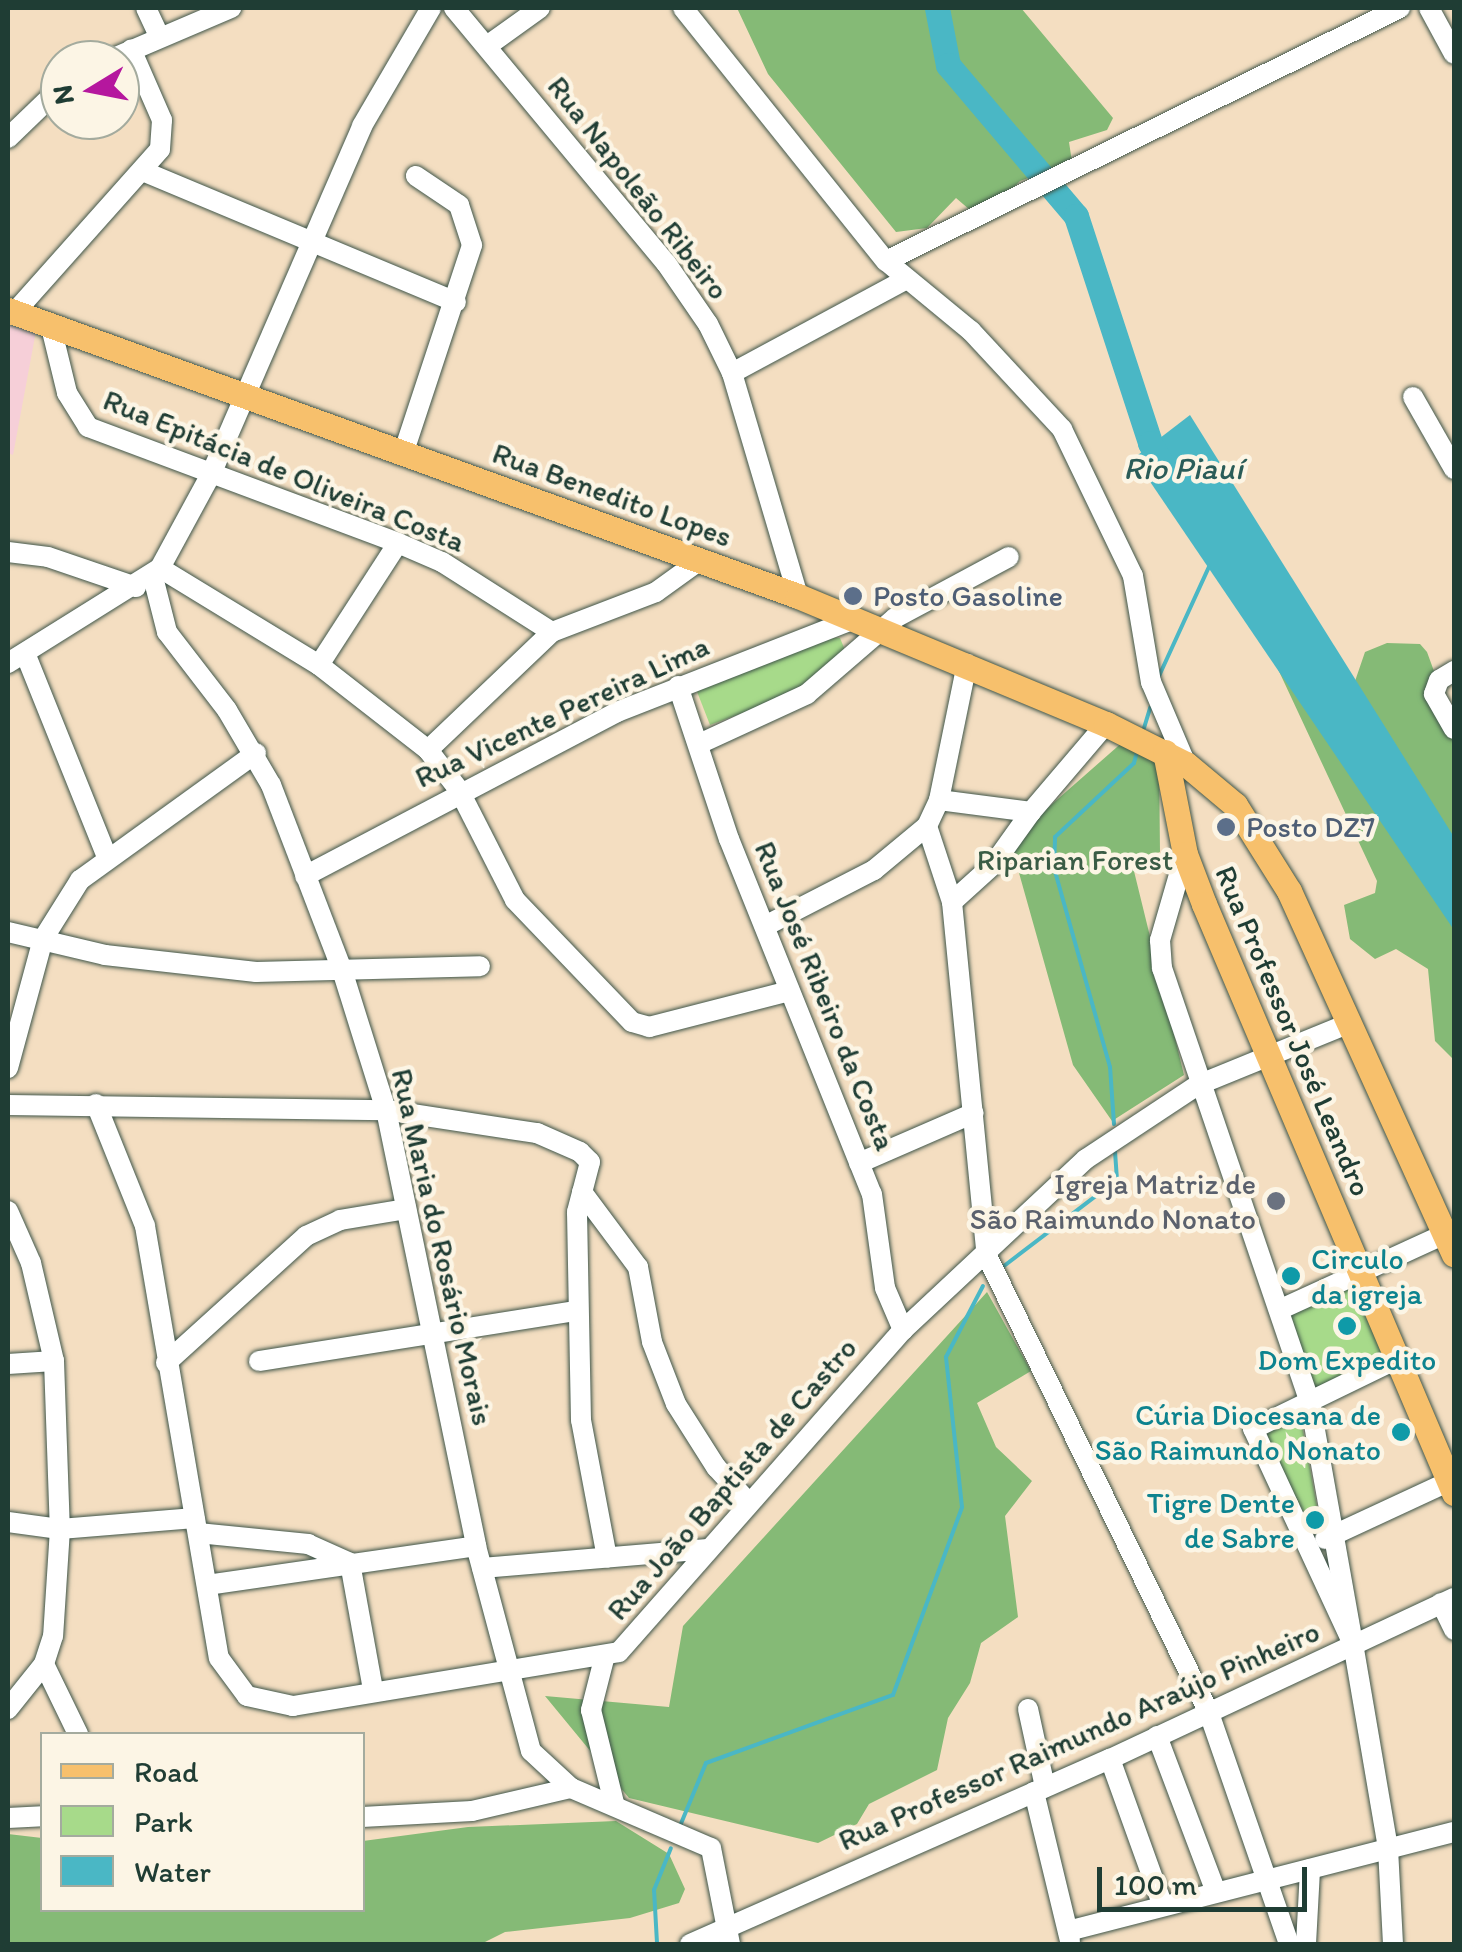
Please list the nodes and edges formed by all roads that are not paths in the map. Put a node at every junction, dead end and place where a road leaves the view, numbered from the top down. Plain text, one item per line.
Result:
1 (146, 8) edge
2 (232, 8) edge
3 (454, 8) edge
4 (540, 8) edge
5 (683, 8) edge
6 (1400, 8) edge
7 (1429, 8) edge
8 (423, 11) edge
9 (158, 36) junction
10 (140, 45) edge
11 (487, 46) junction
12 (1454, 54) edge
13 (140, 71) edge
14 (40, 107) edge
15 (8, 138) edge
16 (145, 172) junction
17 (416, 176) dead end
18 (308, 239) junction
19 (886, 261) junction
20 (904, 280) junction
21 (456, 302) junction
22 (12, 311) edge
23 (50, 324) junction
24 (732, 373) junction
25 (242, 393) junction
26 (1413, 397) dead end
27 (403, 454) junction
28 (1454, 469) edge
29 (211, 474) junction
30 (398, 543) junction
31 (8, 552) edge
32 (1009, 557) dead end
33 (699, 560) junction
34 (150, 577) junction
35 (798, 596) junction
36 (852, 620) junction
37 (879, 630) junction
38 (552, 632) junction
39 (16, 658) edge
40 (319, 664) junction
41 (967, 664) junction
42 (1448, 674) edge
43 (678, 686) junction
44 (1106, 724) junction
45 (1454, 728) edge
46 (699, 744) junction
47 (428, 750) junction
48 (256, 753) junction
49 (1175, 758) junction
50 (459, 790) junction
51 (939, 800) junction
52 (1031, 812) junction
53 (928, 826) junction
54 (1185, 854) junction
55 (106, 856) junction
56 (306, 876) junction
57 (952, 902) junction
58 (767, 925) junction
59 (8, 932) edge
60 (42, 938) junction
61 (480, 966) dead end
62 (342, 970) junction
63 (788, 991) junction
64 (1350, 1024) junction
65 (1269, 1057) junction
66 (8, 1068) edge
67 (1198, 1084) junction
68 (96, 1104) junction
69 (8, 1105) edge
70 (386, 1110) junction
71 (974, 1114) junction
72 (859, 1162) junction
73 (582, 1192) junction
74 (406, 1209) junction
75 (8, 1211) edge
76 (1452, 1239) edge
77 (987, 1256) junction
78 (1360, 1274) junction
79 (1278, 1310) junction
80 (574, 1311) junction
81 (903, 1330) junction
82 (434, 1332) junction
83 (1397, 1359) junction
84 (54, 1361) junction
85 (259, 1361) dead end
86 (166, 1363) junction
87 (8, 1364) edge
88 (1310, 1402) junction
89 (1453, 1485) edge
90 (749, 1503) junction
91 (8, 1522) edge
92 (197, 1526) junction
93 (60, 1529) junction
94 (1332, 1536) junction
95 (476, 1546) junction
96 (1306, 1547) junction
97 (708, 1549) junction
98 (607, 1558) junction
99 (350, 1563) junction
100 (482, 1568) junction
101 (208, 1585) junction
102 (1448, 1600) edge
103 (1454, 1630) edge
104 (1354, 1644) junction
105 (604, 1658) junction
106 (44, 1664) junction
107 (504, 1667) junction
108 (373, 1690) junction
109 (8, 1709) edge
110 (1028, 1709) dead end
111 (1209, 1713) junction
112 (77, 1732) edge
113 (1156, 1736) junction
114 (1110, 1759) junction
115 (571, 1788) junction
116 (1040, 1790) junction
117 (614, 1803) junction
118 (40, 1816) edge
119 (365, 1817) edge
120 (8, 1818) edge
121 (1454, 1832) edge
122 (1388, 1848) junction
123 (1310, 1869) junction
124 (1270, 1880) junction
125 (1216, 1892) junction
126 (1163, 1906) junction
127 (728, 1936) edge
128 (1069, 1938) edge
129 (690, 1944) edge
130 (1289, 1944) edge
131 (1306, 1944) edge
132 (1393, 1944) edge

1 - 9 street
2 - 9 street
3 - 11 street, Rua Napoleão Ribeiro
4 - 11 street
5 - 19 street
6 - 19 street
7 - 12 street
8 - 18 street
9 - 10 street
11 - 24 street, Rua Napoleão Ribeiro
13 - 16 street
14 - 15 street
16 - 18 street
16 - 22 street
17 - 21 street
18 - 21 street
18 - 25 street
19 - 20 street
20 - 24 street
20 - 49 street
21 - 27 street
22 - 23 main road, Rua Benedito Lopes
23 - 25 main road, Rua Benedito Lopes
23 - 29 street, Rua Epitácia de Oliveira Costa
24 - 35 street, Rua Napoleão Ribeiro
25 - 27 main road, Rua Benedito Lopes
25 - 29 street
26 - 28 street
27 - 33 main road, Rua Benedito Lopes
29 - 30 street, Rua Epitácia de Oliveira Costa
29 - 34 street
30 - 38 street, Rua Epitácia de Oliveira Costa
30 - 40 street
31 - 34 street
32 - 37 street
33 - 35 main road, Rua Benedito Lopes
33 - 38 street
34 - 39 street
34 - 40 street
34 - 48 street, Rua Maria do Rosário Morais
35 - 36 main road, Rua Benedito Lopes
36 - 37 main road, Rua Benedito Lopes
36 - 43 street, Rua Vicente Pereira Lima
37 - 41 main road, Rua Benedito Lopes
37 - 46 street
38 - 47 street
39 - 55 street
40 - 47 street
41 - 44 main road, Rua Benedito Lopes
41 - 51 street
42 - 45 street
43 - 46 street, Rua José Ribeiro da Costa
43 - 50 street, Rua Vicente Pereira Lima
44 - 49 main road, Rua Benedito Lopes
44 - 52 street
46 - 58 street, Rua José Ribeiro da Costa
47 - 50 street
48 - 55 street
48 - 56 street, Rua Maria do Rosário Morais
49 - 54 main road, Rua Professor José Leandro
49 - 64 main road, Rua Benedito Lopes
50 - 56 street, Rua Vicente Pereira Lima
50 - 63 street
51 - 52 street
51 - 53 street
52 - 57 street
53 - 57 street
53 - 58 street
54 - 65 main road, Rua Professor José Leandro
54 - 67 street
55 - 60 street
56 - 62 street, Rua Maria do Rosário Morais
57 - 71 street
58 - 63 street, Rua José Ribeiro da Costa
59 - 60 street
60 - 62 street
60 - 66 street
61 - 62 street
62 - 70 street, Rua Maria do Rosário Morais
63 - 72 street, Rua José Ribeiro da Costa
64 - 65 street, Rua João Baptista de Castro
64 - 76 main road, Rua Benedito Lopes
65 - 67 street, Rua João Baptista de Castro
65 - 78 main road, Rua Professor José Leandro
67 - 77 street, Rua João Baptista de Castro
67 - 79 street
68 - 69 street
68 - 70 street
68 - 86 street
70 - 73 street
70 - 74 street, Rua Maria do Rosário Morais
71 - 72 street
71 - 77 street
72 - 81 street, Rua José Ribeiro da Costa
73 - 80 street
73 - 90 street
74 - 82 street, Rua Maria do Rosário Morais
74 - 86 street
75 - 84 street
76 - 78 street
77 - 81 street, Rua João Baptista de Castro
77 - 111 street
78 - 79 street
78 - 83 main road, Rua Professor José Leandro
79 - 88 street
80 - 82 street
80 - 98 street
81 - 90 street, Rua João Baptista de Castro
82 - 85 street
82 - 95 street, Rua Maria do Rosário Morais
83 - 88 street
83 - 89 main road, Rua Professor José Leandro
84 - 87 street
84 - 93 street
86 - 92 street
88 - 94 street
88 - 96 street
89 - 94 street
90 - 97 street, Rua João Baptista de Castro
91 - 93 street
92 - 93 street
92 - 99 street
92 - 101 street
93 - 106 street
94 - 96 street
94 - 104 street
95 - 99 street
95 - 100 street, Rua Maria do Rosário Morais
96 - 104 street
97 - 98 street
97 - 105 street, Rua João Baptista de Castro
98 - 100 street
99 - 101 street
99 - 108 street
100 - 107 street, Rua Maria do Rosário Morais
101 - 108 street, Rua João Baptista de Castro
102 - 103 street
102 - 104 street, Rua Professor Raimundo Araújo Pinheiro
104 - 111 street, Rua Professor Raimundo Araújo Pinheiro
104 - 122 street
105 - 107 street, Rua João Baptista de Castro
105 - 117 street
106 - 109 street
106 - 112 street
107 - 108 street, Rua João Baptista de Castro
107 - 115 street, Rua Maria do Rosário Morais
110 - 116 street
111 - 113 street, Rua Professor Raimundo Araújo Pinheiro
111 - 124 street
113 - 114 street, Rua Professor Raimundo Araújo Pinheiro
113 - 125 street
114 - 116 street, Rua Professor Raimundo Araújo Pinheiro
114 - 126 street
115 - 117 street, Rua Maria do Rosário Morais
115 - 119 street
116 - 127 street, Rua Professor Raimundo Araújo Pinheiro
116 - 128 street
117 - 127 street, Rua Maria do Rosário Morais
118 - 120 street
121 - 122 street
122 - 123 street
122 - 132 street
123 - 124 street
123 - 131 street
124 - 125 street
124 - 130 street
125 - 126 street
126 - 128 street
127 - 129 street, Rua Professor Raimundo Araújo Pinheiro

